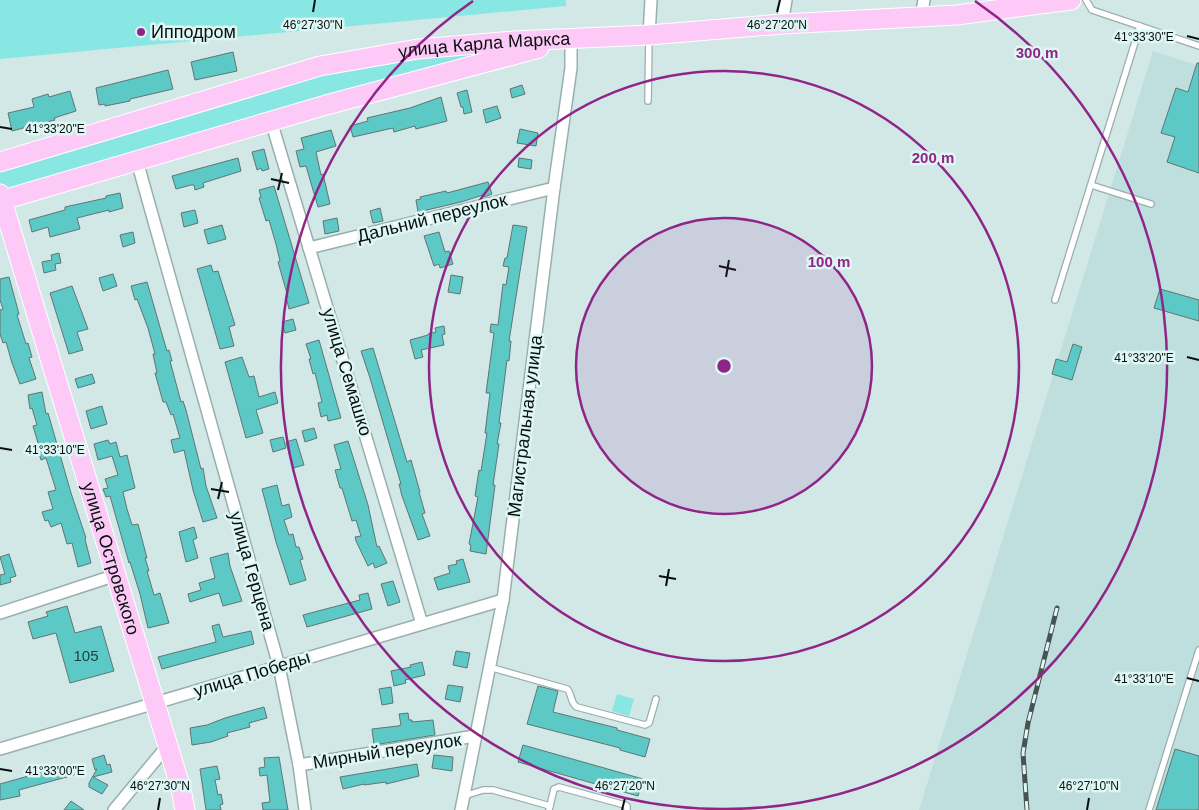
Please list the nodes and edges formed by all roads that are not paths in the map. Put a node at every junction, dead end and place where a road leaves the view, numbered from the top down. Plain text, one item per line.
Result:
1 (651, 0) edge
2 (786, 0) edge
3 (1072, 0) edge
4 (1086, 0) edge
5 (923, 8) edge
6 (782, 24) junction
7 (1140, 26) junction
8 (649, 35) junction
9 (571, 40) junction
10 (1199, 46) edge
11 (648, 101) dead end
12 (271, 121) junction
13 (137, 161) junction
14 (0, 162) edge
15 (1090, 185) junction
16 (554, 188) junction
17 (1, 198) edge
18 (1151, 204) dead end
19 (309, 248) junction
20 (1055, 300) dead end
21 (116, 575) junction
22 (503, 600) junction
23 (0, 613) edge
24 (422, 624) junction
25 (1199, 650) edge
26 (279, 666) junction
27 (489, 668) junction
28 (656, 699) dead end
29 (154, 703) junction
30 (475, 736) junction
31 (168, 745) junction
32 (0, 749) edge
33 (299, 765) junction
34 (464, 796) junction
35 (549, 808) edge
36 (114, 810) edge
37 (185, 810) edge
38 (305, 810) edge
39 (462, 810) edge
40 (627, 810) edge
41 (1149, 810) edge

1 - 8 street
2 - 6 street
3 - 5 main road
4 - 7 lane
5 - 6 main road
6 - 8 main road
7 - 10 lane
7 - 15 lane
8 - 9 main road
8 - 11 lane
9 - 12 main road, улица Карла Маркса
9 - 14 main road, улица Карла Маркса
9 - 16 street, Магистральная улица
12 - 13 main road, улица Карла Маркса
12 - 19 street, улица Семашко
13 - 17 main road, улица Карла Маркса
13 - 26 street, улица Герцена
15 - 18 lane
15 - 20 lane
16 - 19 street, Дальний переулок
16 - 22 street, Магистральная улица
17 - 21 main road, улица Островского
19 - 24 street, улица Семашко
21 - 23 street
21 - 29 main road, улица Островского
22 - 24 street, улица Победы
22 - 27 street, Магистральная улица
24 - 26 street, улица Победы
25 - 41 lane
26 - 29 street, улица Победы
26 - 33 street, улица Герцена
27 - 28 lane
27 - 30 street, Магистральная улица
29 - 31 main road, улица Островского
29 - 32 street, улица Победы
30 - 33 street, Мирный переулок
30 - 34 street, Магистральная улица
31 - 36 street
31 - 37 main road, улица Островского
33 - 38 street, улица Герцена
34 - 35 lane
34 - 39 street, Магистральная улица
35 - 40 lane

